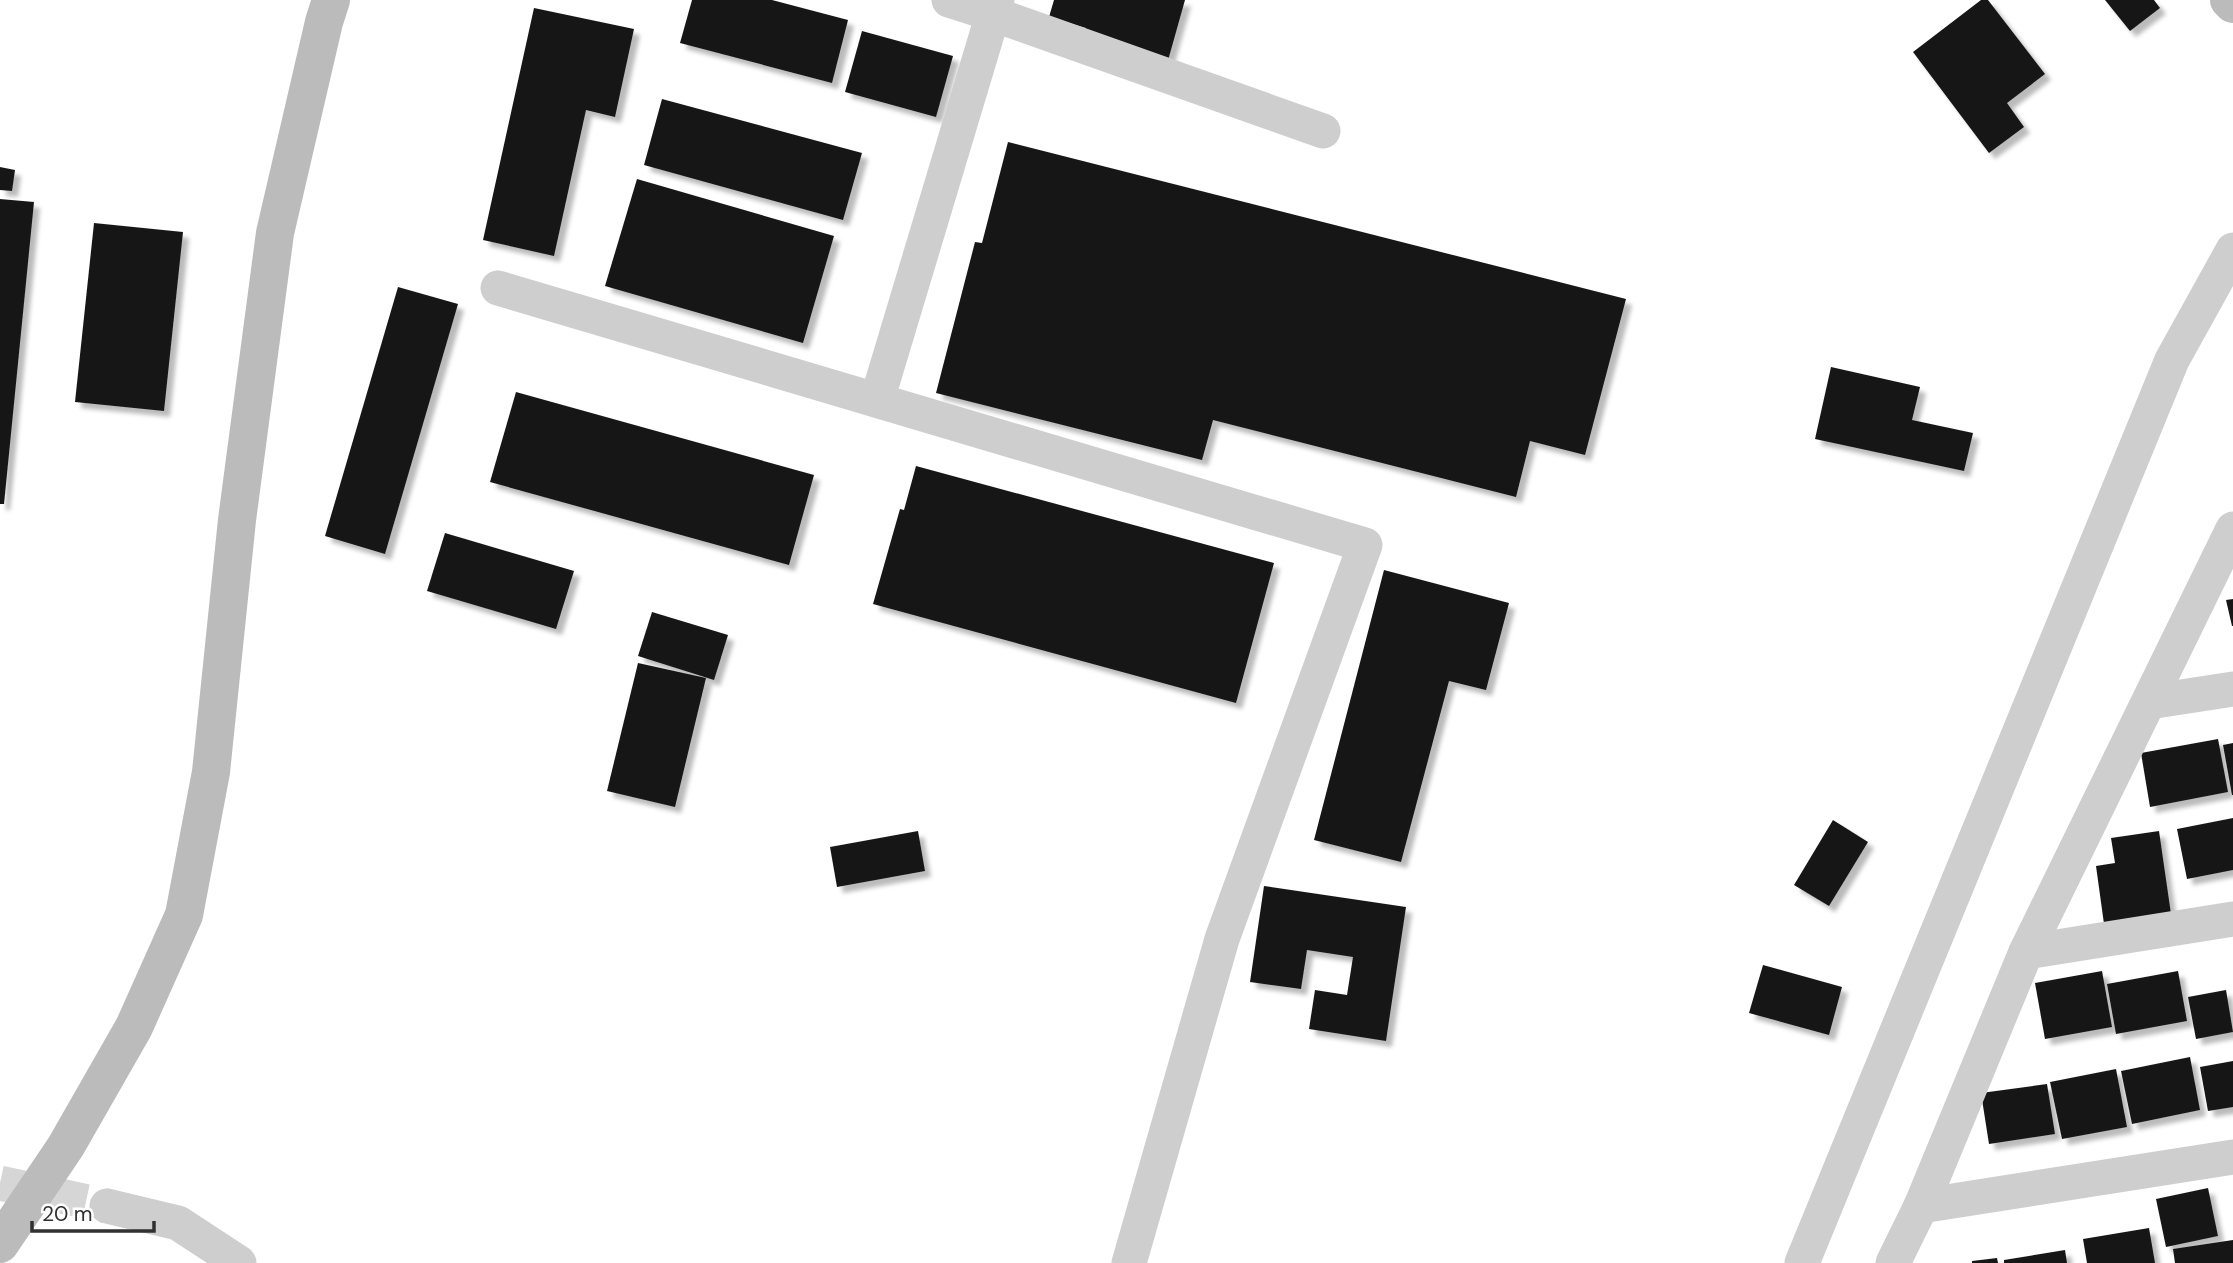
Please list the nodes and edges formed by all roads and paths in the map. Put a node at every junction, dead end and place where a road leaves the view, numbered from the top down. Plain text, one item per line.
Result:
1 (331, 0) edge
2 (949, 0) edge
3 (2229, 0) edge
4 (2233, 4) edge
5 (995, 7) edge
6 (1323, 131) dead end
7 (2233, 250) edge
8 (498, 288) dead end
9 (877, 400) junction
10 (2233, 529) edge
11 (2233, 689) edge
12 (2148, 702) junction
13 (2233, 919) edge
14 (2026, 952) junction
15 (2233, 1157) edge
16 (107, 1206) tunnel mouth
17 (1921, 1206) junction
18 (0, 1244) edge
19 (239, 1263) edge
20 (1129, 1263) edge
21 (1802, 1263) edge
22 (1893, 1263) edge

1 - 18 street
2 - 5 street
3 - 4 street
5 - 6 street
5 - 9 street
7 - 21 street
8 - 9 street
9 - 20 street
10 - 12 street
11 - 12 street
12 - 14 street
13 - 14 street
14 - 17 street
15 - 17 street
16 - 19 street
17 - 22 street

